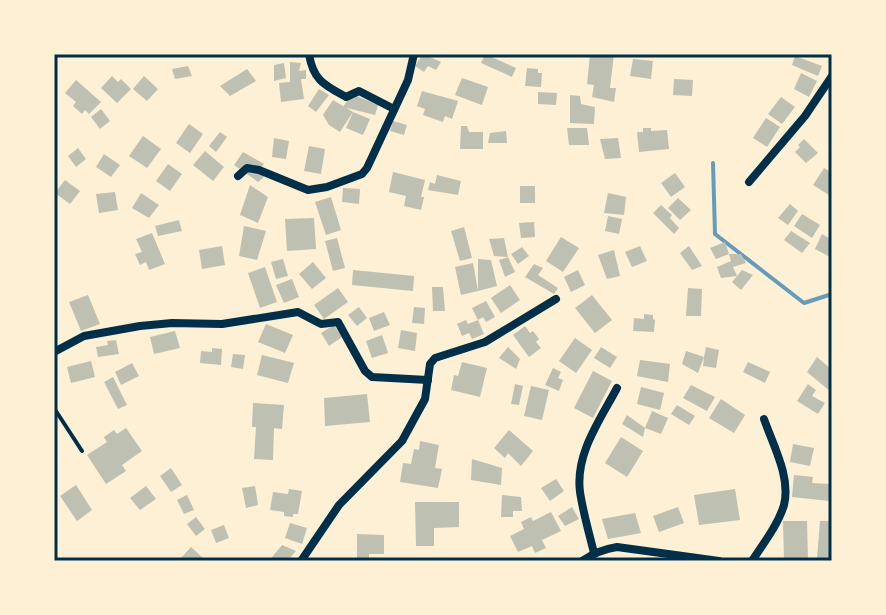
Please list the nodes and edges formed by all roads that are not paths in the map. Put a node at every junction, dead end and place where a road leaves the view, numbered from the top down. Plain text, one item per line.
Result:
1 (309, 54) edge
2 (414, 54) edge
3 (832, 76) edge
4 (394, 109) junction
5 (238, 176) dead end
6 (749, 182) dead end
7 (556, 299) dead end
8 (54, 352) edge
9 (428, 380) junction
10 (617, 388) dead end
11 (54, 408) edge
12 (764, 419) dead end
13 (82, 451) dead end
14 (594, 553) junction
15 (301, 561) edge
16 (582, 561) edge
17 (719, 561) edge
18 (752, 561) edge

1 - 4 street
2 - 4 street
3 - 6 street
4 - 5 street
7 - 9 street
8 - 9 street
9 - 15 street
10 - 14 street
11 - 13 lane
12 - 18 street
14 - 16 street
14 - 17 street

